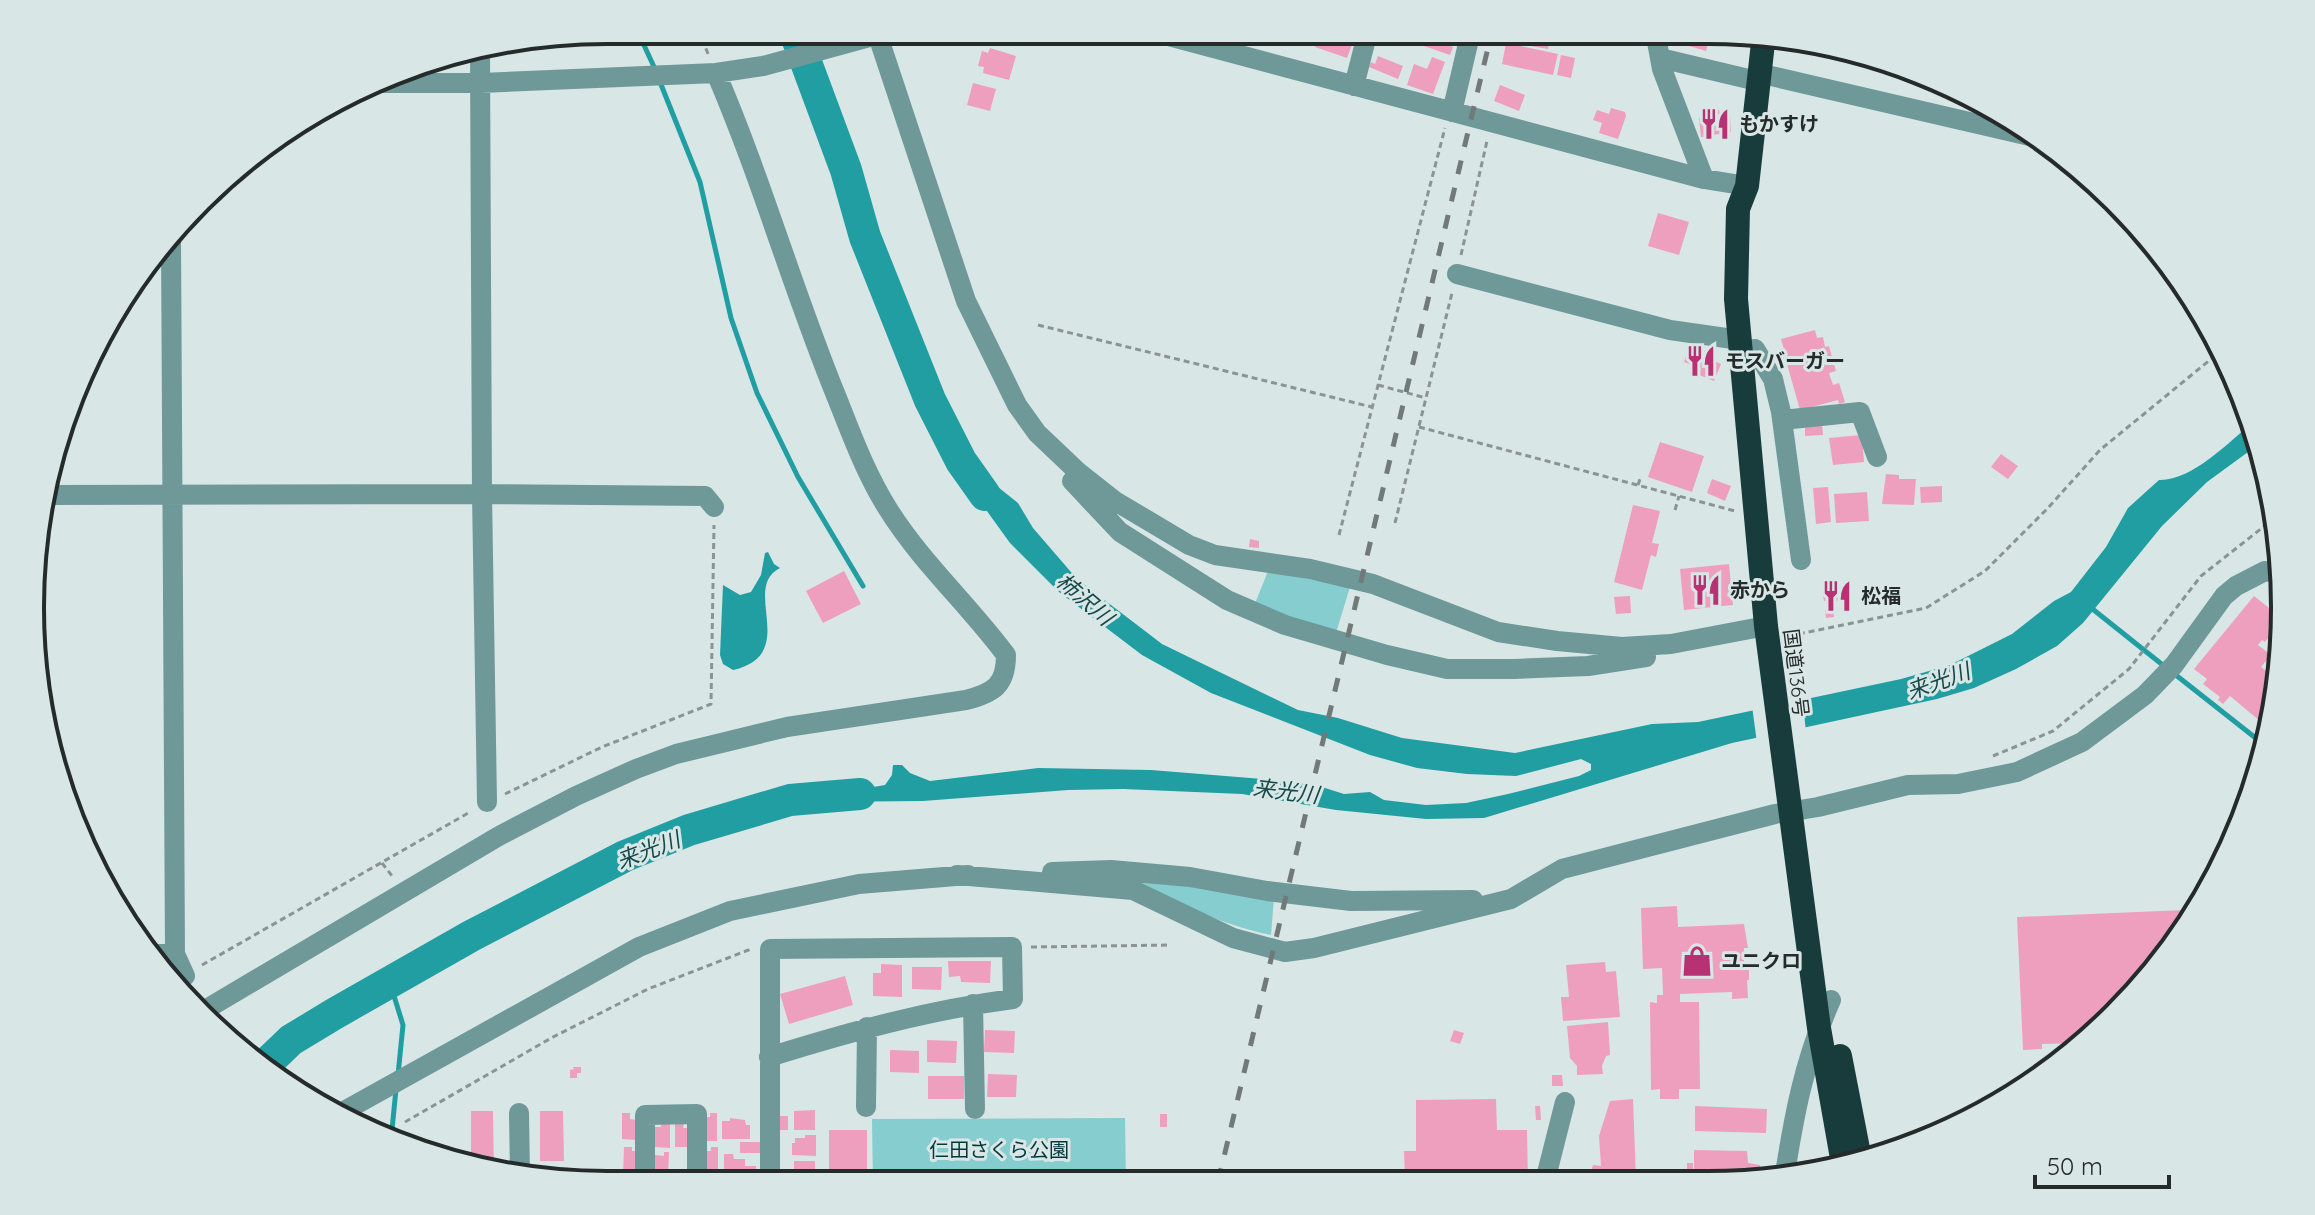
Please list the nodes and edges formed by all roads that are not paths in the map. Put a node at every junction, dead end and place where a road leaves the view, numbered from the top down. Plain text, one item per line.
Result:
1 (840, 44) edge
2 (883, 44) edge
3 (1222, 44) edge
4 (1365, 44) edge
5 (1468, 44) edge
6 (1657, 44) edge
7 (1762, 47) edge
8 (1660, 58) junction
9 (480, 59) edge
10 (722, 73) junction
11 (1757, 77) junction
12 (402, 83) edge
13 (481, 83) junction
14 (1354, 86) junction
15 (1452, 112) junction
16 (2009, 132) edge
17 (1704, 179) junction
18 (1747, 186) junction
19 (171, 251) edge
20 (1457, 274) road end
21 (1748, 345) junction
22 (1782, 420) junction
23 (1040, 436) junction
24 (1877, 457) dead end
25 (482, 494) junction
26 (56, 495) edge
27 (172, 496) junction
28 (714, 507) dead end
29 (1801, 560) dead end
30 (2270, 572) edge
31 (1717, 636) junction
32 (1775, 641) junction
33 (487, 802) dead end
34 (1796, 803) junction
35 (957, 875) junction
36 (1511, 899) junction
37 (165, 954) edge
38 (185, 976) dead end
39 (1831, 1000) junction
40 (973, 1004) junction
41 (210, 1007) edge
42 (867, 1027) junction
43 (1819, 1028) junction
44 (769, 1057) junction
45 (1565, 1102) dead end
46 (866, 1107) dead end
47 (349, 1108) edge
48 (975, 1109) dead end
49 (519, 1113) dead end
50 (1858, 1150) edge
51 (1841, 1155) edge
52 (520, 1164) edge
53 (1786, 1165) edge
54 (645, 1171) edge
55 (697, 1171) edge
56 (770, 1171) edge
57 (1548, 1171) edge

1 - 10 street
2 - 23 street
3 - 14 street
4 - 14 street
5 - 15 street
6 - 8 street
7 - 11 highway, 国道136号
8 - 11 street
8 - 17 street
9 - 13 street
10 - 13 street
10 - 41 street
11 - 16 street
11 - 18 highway, 国道136号
12 - 13 street
13 - 25 street
14 - 15 street
15 - 17 street
17 - 18 street
18 - 21 highway, 国道136号
19 - 27 street
20 - 21 street
21 - 22 street
21 - 32 highway, 国道136号
22 - 24 street
22 - 29 street
23 - 31 street
23 - 31 street
25 - 27 street
25 - 28 street
25 - 33 street
26 - 27 street
27 - 37 street
30 - 34 street
31 - 32 street
32 - 34 highway, 国道136号
34 - 36 street
34 - 39 highway, 国道136号
34 - 43 highway, 国道136号
35 - 36 street
35 - 36 street
35 - 47 street
37 - 38 street
39 - 43 street
39 - 50 highway, 国道136号
40 - 42 street
40 - 44 street
40 - 48 street
42 - 44 street
42 - 46 street
43 - 51 highway, 国道136号
43 - 53 street
44 - 56 street
45 - 57 street
49 - 52 street
54 - 55 street

